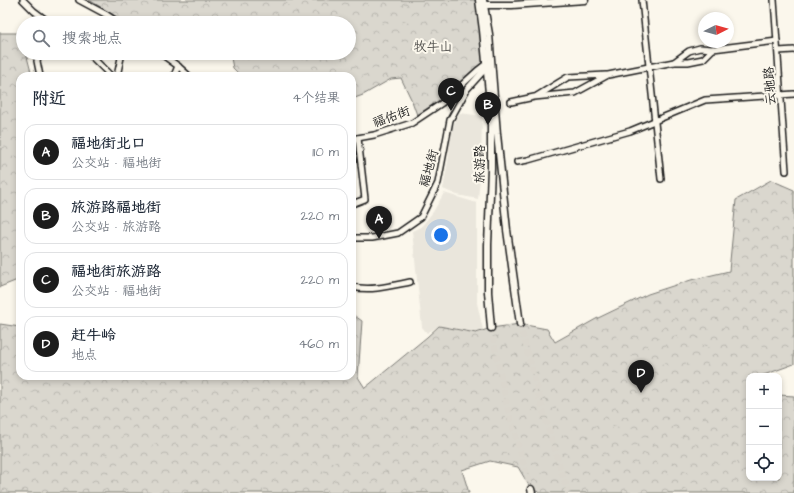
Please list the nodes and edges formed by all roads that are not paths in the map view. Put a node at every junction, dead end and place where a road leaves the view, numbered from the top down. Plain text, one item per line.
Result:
1 (23, 0) edge
2 (79, 0) edge
3 (586, 0) edge
4 (642, 0) edge
5 (774, 0) edge
6 (481, 3) edge
7 (42, 16) edge
8 (108, 16) edge
9 (777, 41) junction
10 (713, 49) junction
11 (794, 50) edge
12 (778, 51) junction
13 (37, 60) edge
14 (95, 60) edge
15 (121, 60) edge
16 (170, 60) edge
17 (674, 62) junction
18 (488, 65) junction
19 (178, 66) junction
20 (649, 67) junction
21 (39, 72) edge
22 (107, 72) edge
23 (119, 72) edge
24 (176, 72) edge
25 (185, 72) edge
26 (608, 75) junction
27 (794, 94) edge
28 (781, 95) junction
29 (534, 97) junction
30 (511, 102) dead end
31 (654, 121) junction
32 (358, 138) joint
33 (517, 162) dead end
34 (786, 171) dead end
35 (661, 179) dead end
36 (356, 202) edge
37 (356, 238) edge
38 (410, 282) dead end
39 (356, 287) edge
40 (520, 324) tunnel mouth
41 (491, 328) tunnel mouth

1 - 7 street
2 - 8 street
3 - 6 main road
4 - 20 street
5 - 9 street, 云驰路
6 - 18 main road, 旅游路
9 - 10 street
9 - 12 street, 云驰路
10 - 17 street
10 - 17 street
11 - 12 street
12 - 28 street, 云驰路
13 - 21 street
14 - 22 street
15 - 23 street
16 - 19 street
17 - 20 street
18 - 32 street, 福佑街
18 - 37 street, 福地街
18 - 40 main road, 旅游路
18 - 41 main road, 旅游路
19 - 24 street
19 - 25 street
20 - 26 street
20 - 31 street
26 - 29 street
26 - 29 street
27 - 28 street
28 - 31 street
28 - 34 street, 云驰路
29 - 30 street
31 - 33 street
31 - 35 street
32 - 36 street
38 - 39 street

